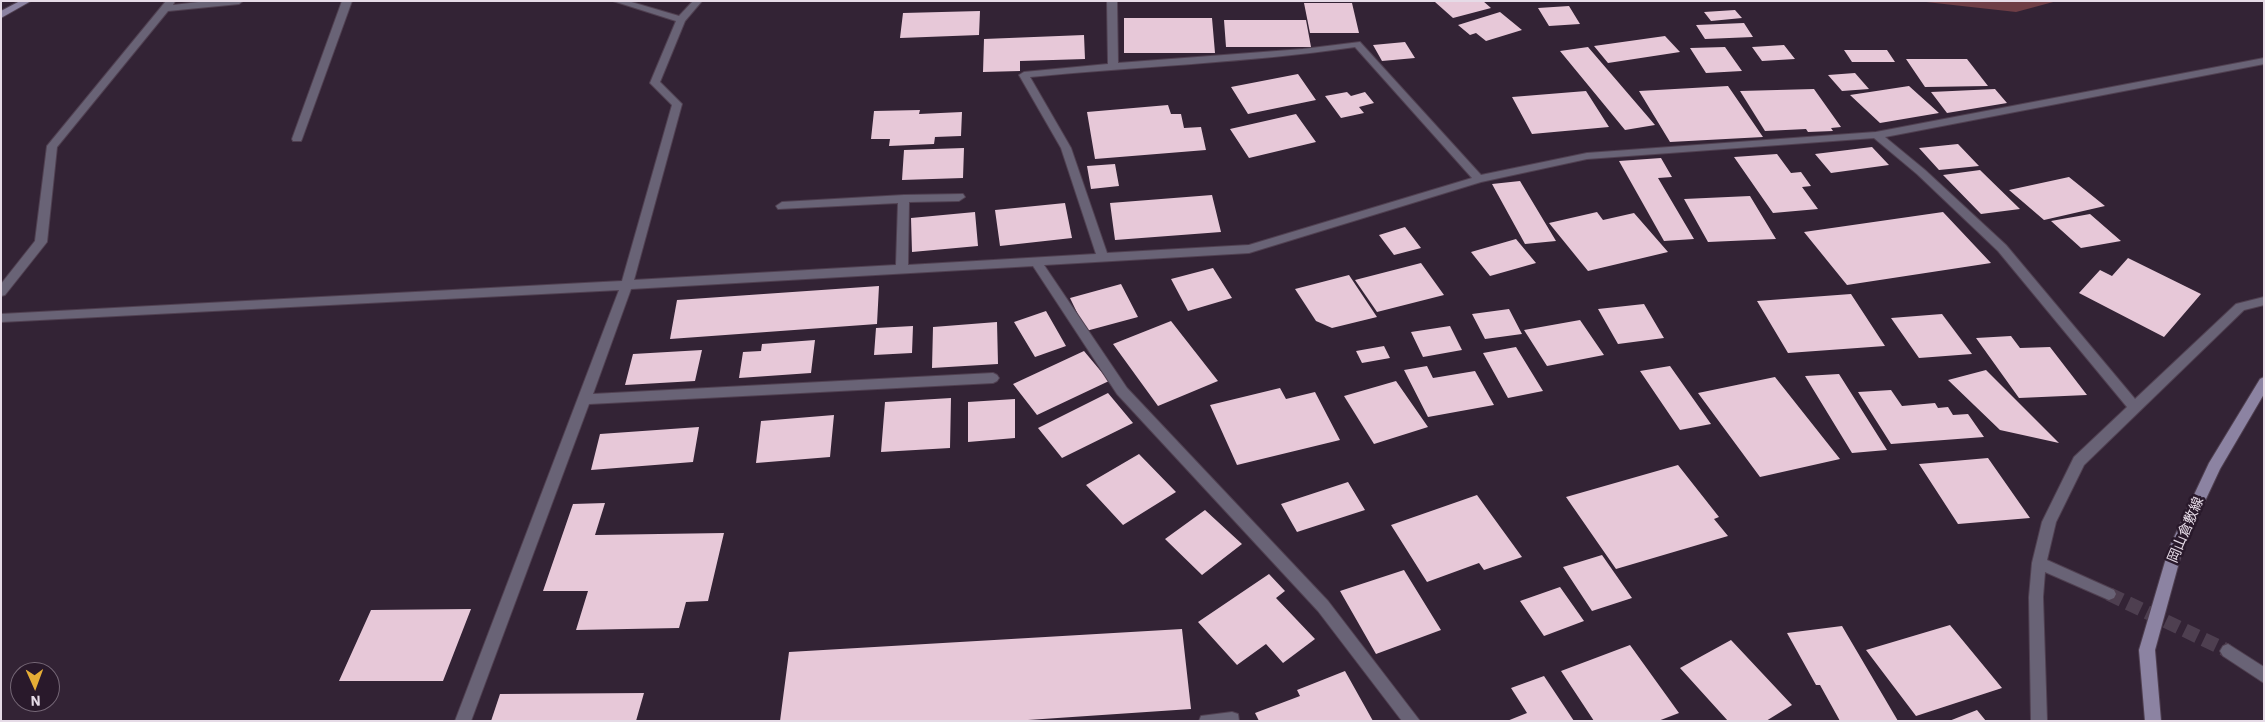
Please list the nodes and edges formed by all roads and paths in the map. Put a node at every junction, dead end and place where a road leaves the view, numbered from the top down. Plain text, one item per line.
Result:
1 (27, 1) edge
2 (239, 1) edge
3 (347, 1) edge
4 (617, 1) edge
5 (698, 1) edge
6 (1112, 1) edge
7 (169, 4) edge
8 (1, 15) edge
9 (681, 20) junction
10 (2264, 61) edge
11 (1113, 66) junction
12 (1876, 135) junction
13 (297, 140) dead end
14 (1479, 179) junction
15 (959, 198) dead end
16 (904, 199) junction
17 (782, 206) dead end
18 (1102, 256) junction
19 (1034, 260) junction
20 (902, 269) junction
21 (627, 285) junction
22 (1, 292) edge
23 (2264, 301) edge
24 (1, 318) edge
25 (993, 378) dead end
26 (2264, 382) edge
27 (583, 399) junction
28 (2135, 408) junction
29 (2039, 563) junction
30 (2109, 594) tunnel mouth
31 (2228, 651) tunnel mouth
32 (2264, 676) edge
33 (1232, 719) dead end
34 (463, 721) edge
35 (1208, 721) edge
36 (1412, 721) edge
37 (2039, 721) edge
38 (2153, 721) edge

1 - 8 main road
2 - 7 street
3 - 13 street
4 - 9 street
5 - 9 street
6 - 11 street
7 - 22 street
9 - 21 street
10 - 12 street
11 - 14 street
11 - 18 street
12 - 14 street
12 - 28 street
14 - 18 street
15 - 16 street
16 - 17 street
16 - 20 street
18 - 19 street
19 - 20 street
19 - 36 street
20 - 21 street
21 - 24 street
21 - 27 street
23 - 28 street
25 - 27 street
26 - 38 main road, 岡山倉敷線
27 - 34 street
28 - 29 street
29 - 30 street
29 - 37 street
31 - 32 street
33 - 35 street

